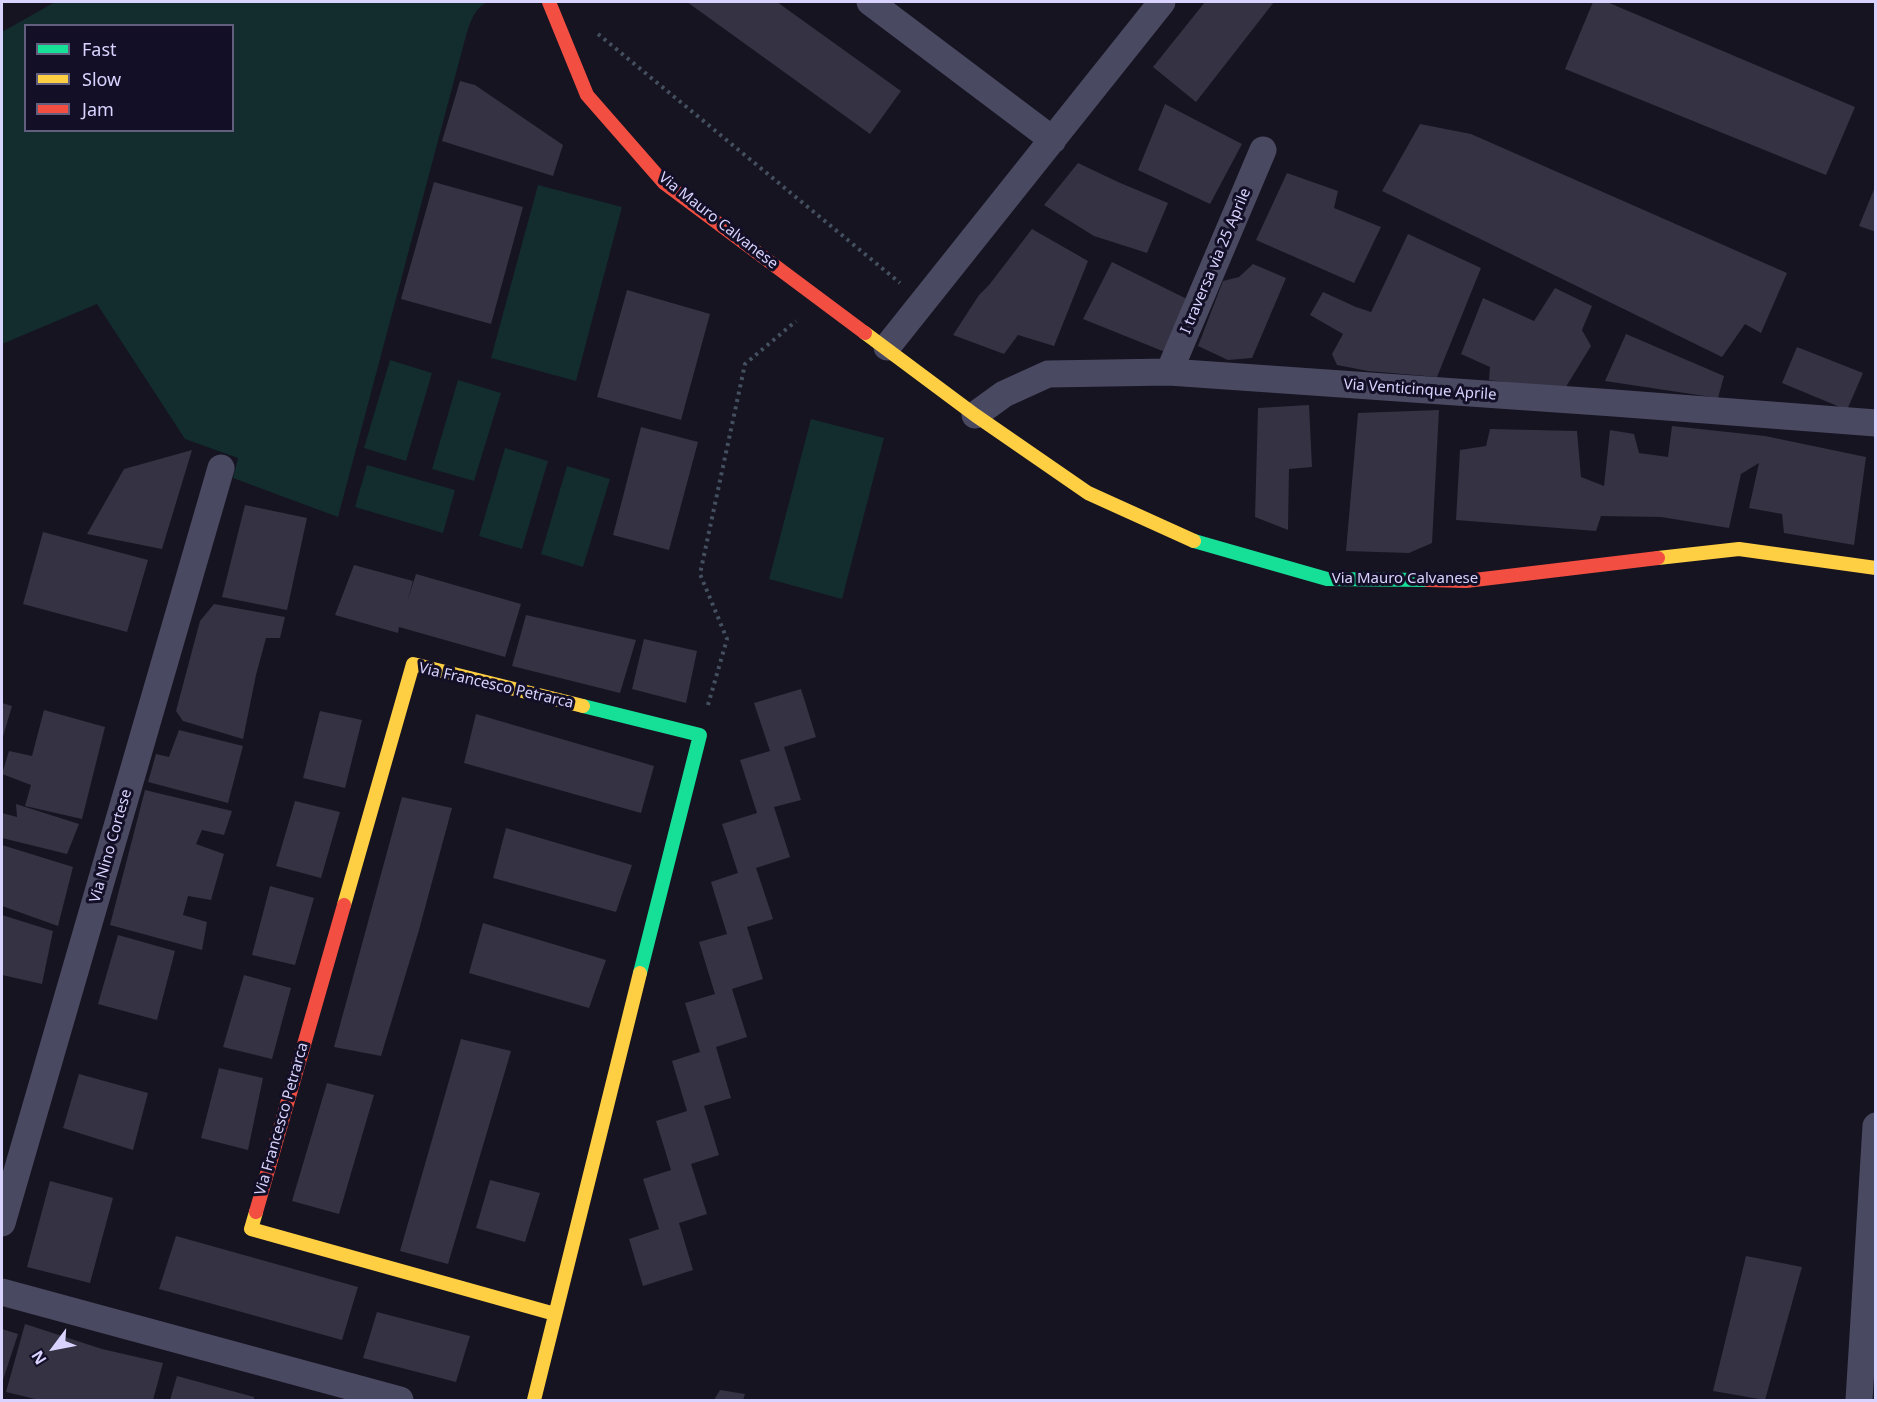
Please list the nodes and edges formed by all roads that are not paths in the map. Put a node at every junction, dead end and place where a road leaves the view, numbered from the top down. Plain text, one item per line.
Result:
1 (549, 2) edge
2 (870, 2) edge
3 (1162, 2) edge
4 (1053, 140) junction
5 (1263, 150) dead end
6 (887, 348) junction
7 (1169, 372) junction
8 (975, 415) junction
9 (1875, 423) edge
10 (221, 468) dead end
11 (1875, 568) edge
12 (1875, 1125) edge
13 (2, 1223) edge
14 (2, 1292) edge
15 (555, 1314) junction
16 (400, 1401) edge
17 (534, 1401) edge
18 (1859, 1401) edge

1 - 6 street, Via Mauro Calvanese
2 - 4 street
3 - 4 street
4 - 6 street
5 - 7 street, I traversa via 25 Aprile
6 - 8 street, Via Mauro Calvanese
7 - 8 street, Via Venticinque Aprile
7 - 9 street, Via Venticinque Aprile
8 - 11 street, Via Mauro Calvanese
10 - 13 street, Via Nino Cortese
12 - 18 street
14 - 16 street
15 - 15 street, Via Francesco Petrarca
15 - 17 street

